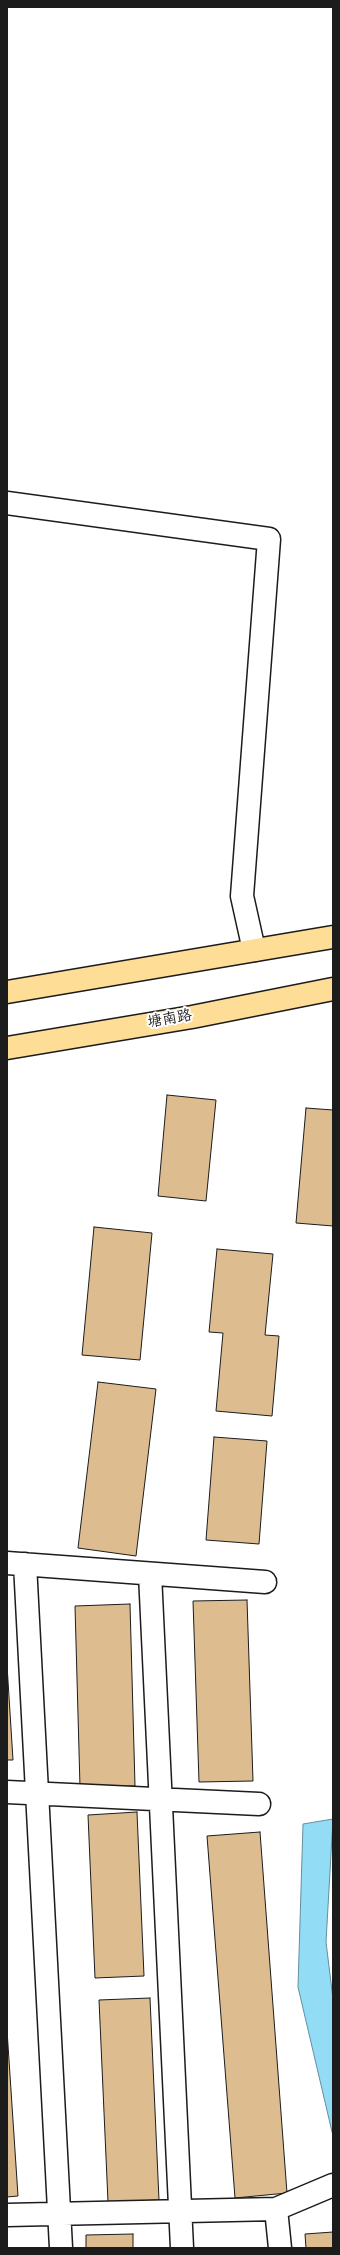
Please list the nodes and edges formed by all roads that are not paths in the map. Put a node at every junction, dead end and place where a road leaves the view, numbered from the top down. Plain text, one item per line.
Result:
1 (7, 504) edge
2 (333, 936) edge
3 (254, 950) junction
4 (333, 989) edge
5 (7, 992) edge
6 (7, 1048) edge
7 (16, 1564) edge
8 (150, 1574) junction
9 (265, 1582) dead end
10 (7, 1792) edge
11 (37, 1793) junction
12 (161, 1799) junction
13 (259, 1804) dead end
14 (333, 2186) edge
15 (276, 2209) junction
16 (180, 2211) junction
17 (59, 2214) junction
18 (7, 2215) edge
19 (61, 2248) edge
20 (182, 2248) edge
21 (280, 2248) edge

1 - 3 street
2 - 3 main road
3 - 5 main road
4 - 6 main road, 塘南路
7 - 8 street
7 - 11 street
8 - 9 street
8 - 12 street
10 - 11 street
11 - 12 street
11 - 17 street
12 - 13 street
12 - 16 street
14 - 15 street
15 - 16 street
15 - 21 street
16 - 17 street
16 - 20 street
17 - 18 street
17 - 19 street

